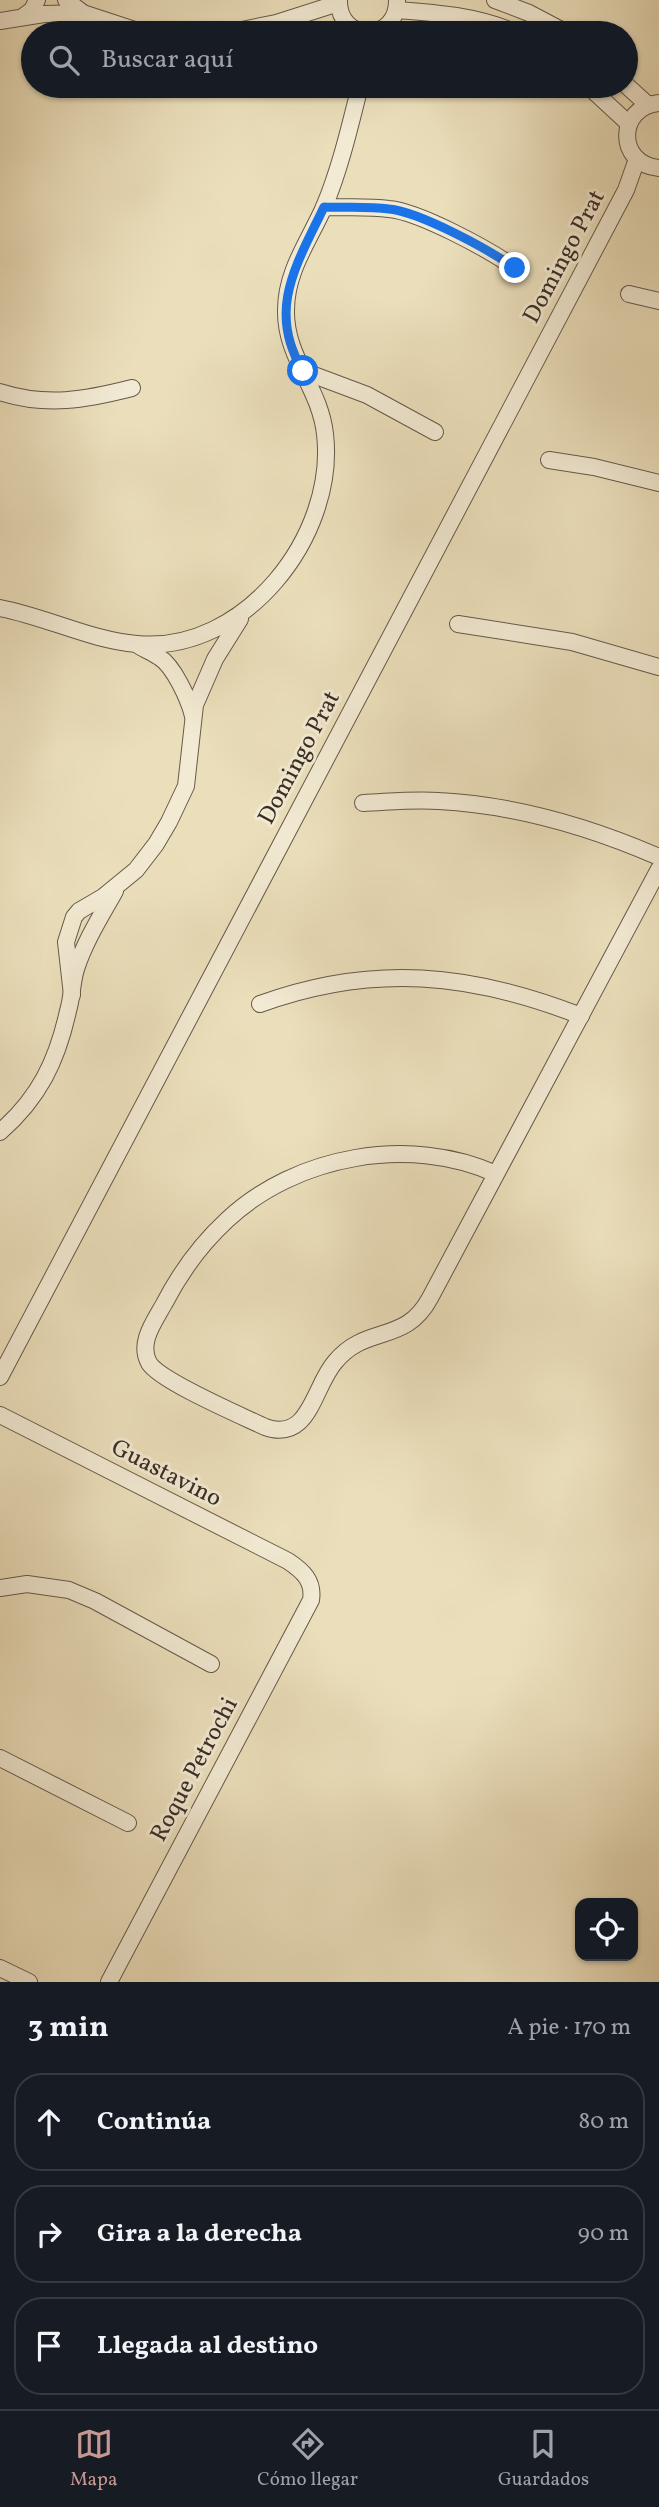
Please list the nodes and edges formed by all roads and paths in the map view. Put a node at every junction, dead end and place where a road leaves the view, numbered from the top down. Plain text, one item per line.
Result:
1 (37, 0) edge
2 (66, 0) edge
3 (495, 0) edge
4 (339, 2) edge
5 (397, 5) edge
6 (83, 13) junction
7 (8, 18) edge
8 (107, 21) edge
9 (282, 21) edge
10 (345, 21) edge
11 (391, 21) edge
12 (483, 21) edge
13 (541, 21) edge
14 (638, 93) edge
15 (357, 98) edge
16 (601, 98) edge
17 (653, 104) edge
18 (629, 124) junction
19 (637, 159) junction
20 (659, 168) edge
21 (324, 207) junction
22 (515, 268) dead end
23 (629, 294) dead end
24 (659, 301) edge
25 (303, 371) junction
26 (348, 387) junction
27 (132, 388) dead end
28 (0, 392) edge
29 (317, 401) junction
30 (435, 432) dead end
31 (549, 460) dead end
32 (659, 483) edge
33 (248, 607) junction
34 (0, 608) edge
35 (458, 624) dead end
36 (201, 636) junction
37 (176, 642) junction
38 (137, 644) junction
39 (215, 659) junction
40 (165, 662) junction
41 (659, 667) edge
42 (177, 680) junction
43 (205, 680) junction
44 (194, 719) junction
45 (363, 803) dead end
46 (659, 857) edge
47 (659, 869) edge
48 (118, 885) junction
49 (72, 995) junction
50 (260, 1004) dead end
51 (581, 1016) junction
52 (0, 1132) edge
53 (496, 1174) junction
54 (0, 1377) edge
55 (0, 1415) edge
56 (308, 1578) joint
57 (0, 1588) edge
58 (211, 1664) dead end
59 (0, 1758) edge
60 (128, 1823) dead end
61 (0, 1968) edge
62 (29, 1982) edge
63 (109, 1982) edge

1 - 7 street
2 - 6 street
3 - 13 street
4 - 9 street
4 - 10 street
5 - 11 street
5 - 12 street
6 - 7 street
6 - 8 street
14 - 17 street
15 - 21 street
16 - 18 street
17 - 18 street
18 - 19 street
19 - 20 street
19 - 54 street, Domingo Prat
21 - 22 street
21 - 25 street
23 - 24 street
25 - 26 street
25 - 29 street
26 - 29 street
26 - 30 street
27 - 28 street
29 - 33 street
31 - 32 street
33 - 36 street
33 - 39 street
34 - 38 street
35 - 41 street
36 - 37 street
36 - 39 street
37 - 38 street
37 - 40 street
38 - 40 street
39 - 43 street
40 - 42 street
42 - 43 street
42 - 44 street
43 - 44 street
44 - 48 street
45 - 46 street
47 - 51 street
48 - 49 street
48 - 49 street
49 - 52 street
50 - 51 street
51 - 53 street
53 - 53 street
55 - 56 street, Guastavino
56 - 63 street, Roque Petrochi
57 - 58 street
59 - 60 street
61 - 62 street

